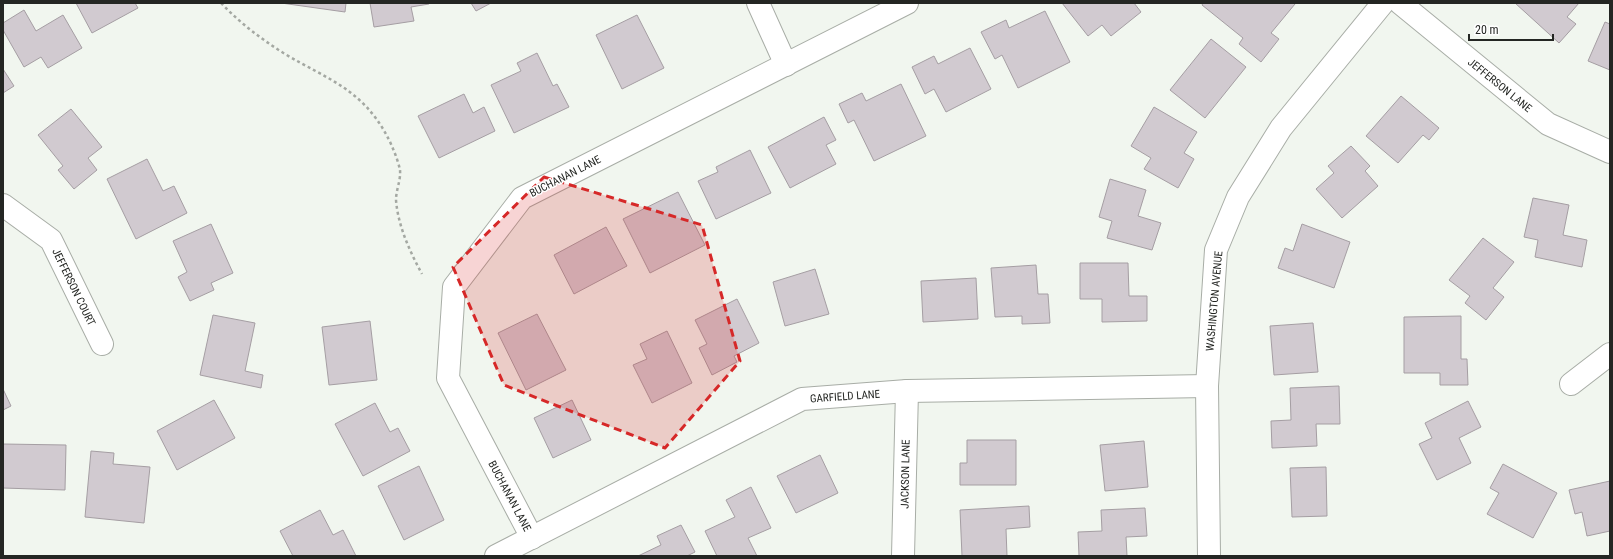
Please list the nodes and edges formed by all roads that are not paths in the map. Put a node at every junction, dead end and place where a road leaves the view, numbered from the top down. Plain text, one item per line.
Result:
1 (758, 3) edge
2 (908, 3) edge
3 (1383, 3) edge
4 (1400, 3) edge
5 (786, 64) junction
6 (1610, 152) edge
7 (3, 205) edge
8 (102, 344) dead end
9 (1610, 354) edge
10 (1571, 384) dead end
11 (1207, 386) junction
12 (907, 391) junction
13 (532, 538) junction
14 (496, 556) edge
15 (903, 556) edge
16 (1209, 556) edge

1 - 5 street
2 - 5 street, BUCHANAN LANE
3 - 11 street, WASHINGTON AVENUE
4 - 6 street, JEFFERSON LANE
5 - 13 street, BUCHANAN LANE
7 - 8 street, JEFFERSON COURT
9 - 10 street
11 - 12 street, GARFIELD LANE
11 - 16 street, WASHINGTON AVENUE
12 - 13 street, GARFIELD LANE
12 - 15 street, JACKSON LANE
13 - 14 street, GARFIELD LANE

